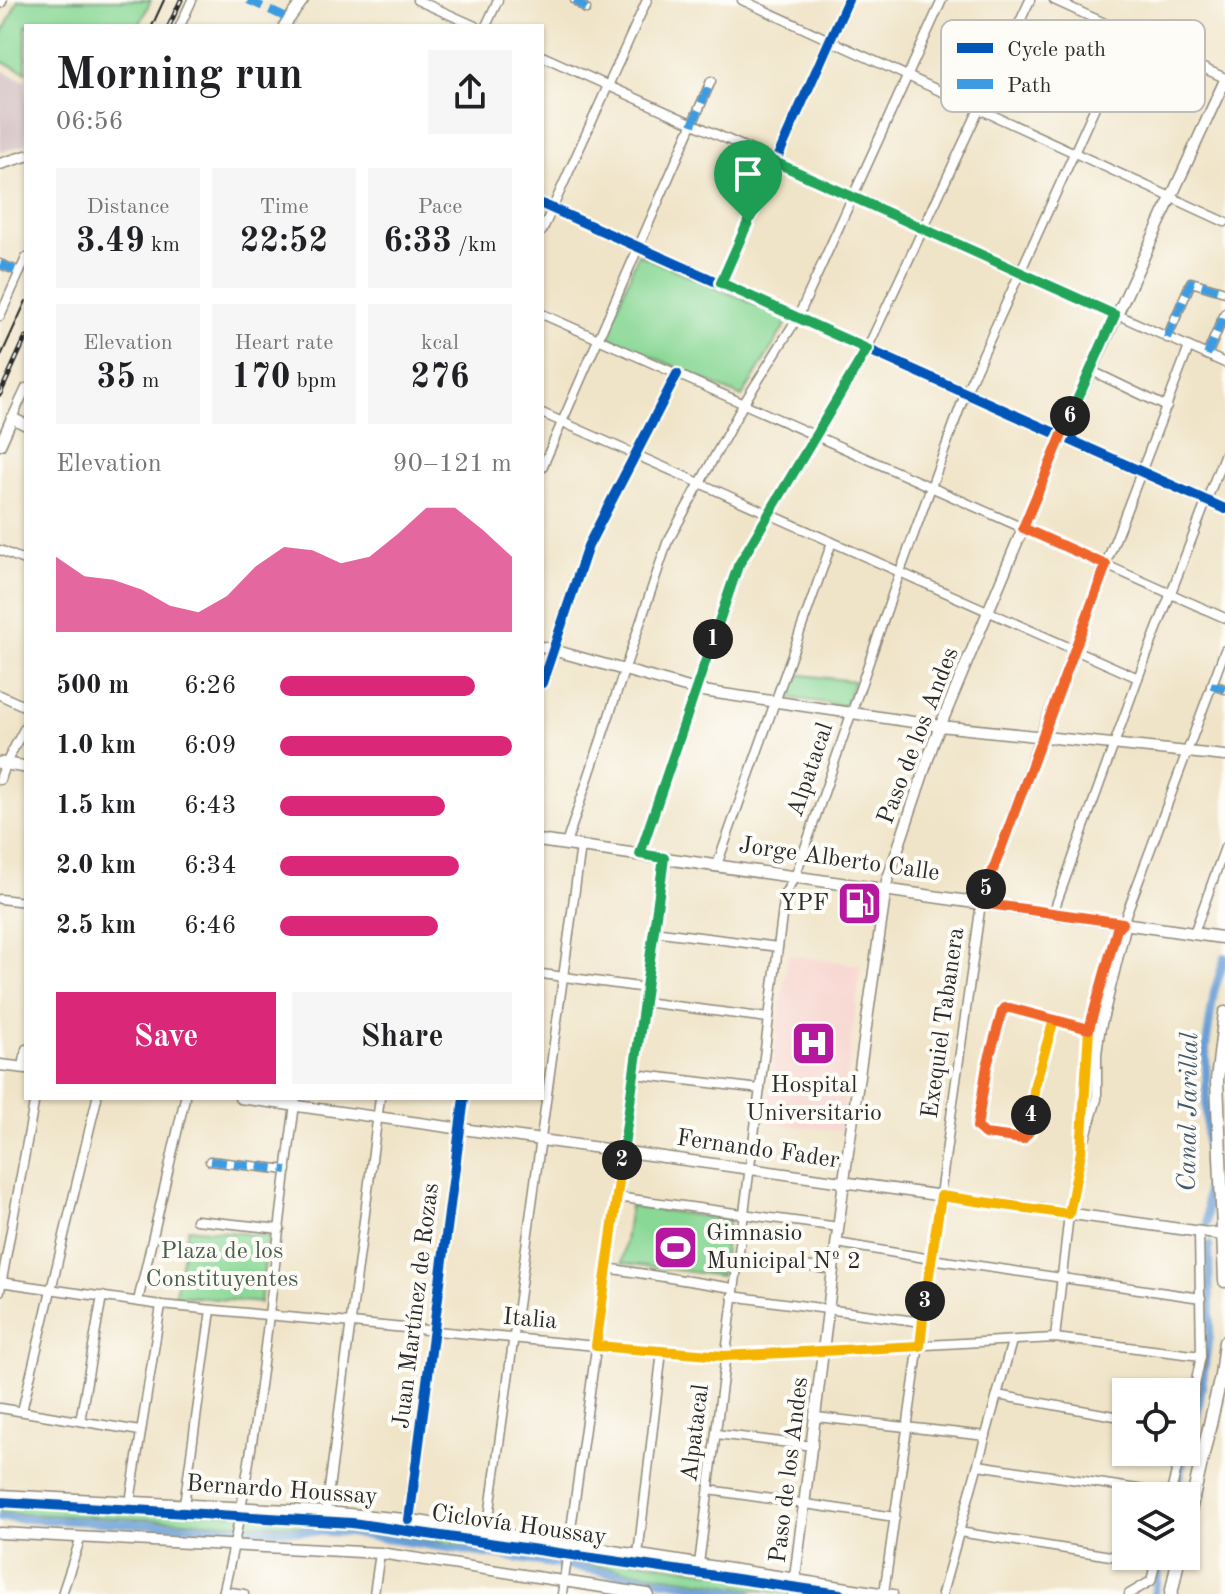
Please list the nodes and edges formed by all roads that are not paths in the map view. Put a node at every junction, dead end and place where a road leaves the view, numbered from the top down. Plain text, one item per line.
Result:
1 (192, 0) edge
2 (303, 0) edge
3 (417, 0) edge
4 (498, 0) edge
5 (575, 0) edge
6 (647, 0) edge
7 (742, 0) edge
8 (848, 0) edge
9 (942, 0) edge
10 (1030, 0) edge
11 (1054, 0) edge
12 (586, 9) dead end
13 (1021, 20) edge
14 (1098, 20) edge
15 (181, 24) edge
16 (285, 24) edge
17 (471, 24) edge
18 (487, 24) edge
19 (830, 40) junction
20 (544, 57) edge
21 (1205, 70) edge
22 (907, 76) junction
23 (1225, 79) edge
24 (711, 81) dead end
25 (607, 86) junction
26 (941, 92) edge
27 (978, 112) edge
28 (986, 112) edge
29 (1092, 112) edge
30 (692, 125) junction
31 (1074, 152) junction
32 (24, 157) edge
33 (775, 162) junction
34 (0, 164) edge
35 (851, 196) junction
36 (1171, 197) junction
37 (544, 205) edge
38 (552, 208) junction
39 (1225, 222) edge
40 (544, 226) edge
41 (924, 229) junction
42 (639, 247) junction
43 (24, 263) edge
44 (0, 264) edge
45 (20, 272) junction
46 (1020, 272) junction
47 (721, 283) junction
48 (1225, 292) edge
49 (1225, 313) edge
50 (544, 315) edge
51 (1115, 315) junction
52 (0, 316) edge
53 (798, 317) junction
54 (1167, 338) junction
55 (597, 339) junction
56 (1189, 347) junction
57 (867, 349) junction
58 (1207, 355) junction
59 (1225, 363) edge
60 (1090, 370) junction
61 (677, 374) junction
62 (24, 392) edge
63 (965, 394) junction
64 (744, 403) junction
65 (1167, 407) junction
66 (544, 414) edge
67 (12, 418) junction
68 (561, 421) junction
69 (24, 424) edge
70 (815, 435) junction
71 (1061, 437) junction
72 (0, 445) edge
73 (1225, 453) edge
74 (634, 454) junction
75 (544, 463) edge
76 (1141, 472) junction
77 (699, 483) junction
78 (933, 488) junction
79 (1206, 501) junction
80 (1225, 509) edge
81 (770, 514) junction
82 (1023, 528) junction
83 (832, 542) junction
84 (0, 550) edge
85 (24, 560) edge
86 (1106, 565) junction
87 (900, 572) junction
88 (1171, 594) junction
89 (988, 612) junction
90 (1225, 618) edge
91 (548, 649) edge
92 (1074, 650) junction
93 (1225, 650) edge
94 (624, 671) junction
95 (544, 672) edge
96 (1138, 678) junction
97 (1211, 685) junction
98 (1225, 689) edge
99 (696, 690) junction
100 (0, 695) edge
101 (774, 702) junction
102 (24, 706) edge
103 (852, 713) junction
104 (940, 726) junction
105 (24, 729) edge
106 (1040, 736) junction
107 (1113, 744) junction
108 (1185, 752) junction
109 (1225, 756) edge
110 (2, 764) edge
111 (24, 767) edge
112 (0, 780) edge
113 (544, 841) edge
114 (566, 844) junction
115 (581, 846) junction
116 (1225, 847) edge
117 (640, 854) junction
118 (664, 858) junction
119 (717, 865) junction
120 (795, 877) junction
121 (885, 889) junction
122 (0, 899) edge
123 (24, 902) edge
124 (981, 903) junction
125 (1053, 913) junction
126 (1123, 923) junction
127 (653, 931) junction
128 (1194, 933) junction
129 (1225, 938) edge
130 (778, 947) junction
131 (544, 974) edge
132 (562, 976) junction
133 (646, 988) junction
134 (1103, 997) junction
135 (644, 1002) junction
136 (1225, 1013) edge
137 (768, 1018) junction
138 (1054, 1020) junction
139 (1089, 1029) junction
140 (1100, 1032) junction
141 (1225, 1049) edge
142 (0, 1065) edge
143 (1217, 1065) junction
144 (24, 1068) edge
145 (634, 1074) junction
146 (760, 1089) junction
147 (35, 1100) edge
148 (97, 1100) edge
149 (185, 1100) edge
150 (268, 1100) edge
151 (380, 1100) edge
152 (464, 1100) edge
153 (295, 1102) edge
154 (377, 1117) junction
155 (460, 1129) junction
156 (539, 1139) junction
157 (623, 1151) junction
158 (1081, 1152) junction
159 (210, 1161) dead end
160 (749, 1169) junction
161 (287, 1170) junction
162 (844, 1183) junction
163 (941, 1196) junction
164 (616, 1197) junction
165 (743, 1214) junction
166 (1069, 1214) junction
167 (196, 1220) dead end
168 (839, 1227) junction
169 (280, 1229) junction
170 (1199, 1233) junction
171 (1223, 1235) junction
172 (837, 1243) junction
173 (738, 1257) junction
174 (931, 1259) junction
175 (607, 1268) junction
176 (834, 1270) junction
177 (1062, 1279) junction
178 (1225, 1281) edge
179 (1, 1285) edge
180 (53, 1289) junction
181 (733, 1292) junction
182 (102, 1296) junction
183 (1201, 1298) junction
184 (138, 1301) junction
185 (161, 1305) junction
186 (830, 1309) junction
187 (211, 1310) junction
188 (270, 1315) junction
189 (922, 1322) junction
190 (352, 1323) junction
191 (434, 1331) junction
192 (512, 1338) junction
193 (1055, 1338) junction
194 (1012, 1341) junction
195 (1225, 1342) edge
196 (596, 1346) junction
197 (920, 1346) junction
198 (825, 1350) junction
199 (662, 1351) junction
200 (724, 1356) junction
201 (1201, 1356) junction
202 (1196, 1378) edge
203 (997, 1395) junction
204 (0, 1408) edge
205 (22, 1411) junction
206 (1112, 1416) edge
207 (816, 1417) junction
208 (80, 1421) junction
209 (908, 1427) junction
210 (140, 1431) junction
211 (716, 1434) junction
212 (986, 1436) junction
213 (813, 1446) junction
214 (978, 1465) junction
215 (1197, 1482) edge
216 (1112, 1486) edge
217 (709, 1490) junction
218 (0, 1495) edge
219 (130, 1502) junction
220 (805, 1504) junction
221 (184, 1505) junction
222 (241, 1508) junction
223 (326, 1512) junction
224 (895, 1517) junction
225 (409, 1520) junction
226 (487, 1532) junction
227 (959, 1532) junction
228 (0, 1533) edge
229 (236, 1533) junction
230 (81, 1537) junction
231 (569, 1544) junction
232 (380, 1553) junction
233 (1112, 1554) edge
234 (638, 1555) junction
235 (699, 1564) junction
236 (1154, 1570) edge
237 (1176, 1570) edge
238 (566, 1577) junction
239 (796, 1579) junction
240 (224, 1592) edge
241 (633, 1593) edge
242 (793, 1593) edge
243 (889, 1593) edge
244 (62, 1594) edge
245 (244, 1594) edge
246 (374, 1594) edge
247 (562, 1594) edge
248 (648, 1594) edge
249 (942, 1594) edge
250 (1129, 1594) edge
251 (1171, 1594) edge

1 - 15 street
2 - 16 street
3 - 17 street
4 - 18 street
5 - 12 street
6 - 25 street
7 - 19 street
8 - 19 street
9 - 22 street
10 - 13 street
11 - 14 street
19 - 22 street
19 - 33 street
20 - 25 street
21 - 23 street
22 - 26 street
22 - 35 street
23 - 36 street, Paso de los Andes
24 - 30 street
25 - 30 street
25 - 38 street
27 - 41 street
28 - 31 street
29 - 31 street, Alpatacal
30 - 33 street
30 - 42 street
31 - 36 street
31 - 46 street, Alpatacal
32 - 34 street
33 - 35 street
33 - 47 street
35 - 41 street
35 - 53 street
36 - 39 street
36 - 51 street, Paso de los Andes
37 - 38 street
38 - 40 street
38 - 42 street
41 - 46 street
41 - 57 street
42 - 47 street
42 - 55 street
43 - 45 street
44 - 45 street
45 - 52 street
46 - 51 street
46 - 63 street, Alpatacal
47 - 53 street
48 - 54 street
49 - 58 street
50 - 55 street
51 - 54 street
51 - 60 street, Paso de los Andes
53 - 57 street
53 - 64 street
54 - 56 street
55 - 61 street
55 - 68 street
56 - 58 street
56 - 65 street, Exequiel Tabanera
57 - 63 street
57 - 70 street
58 - 59 street
60 - 65 street
60 - 71 street, Paso de los Andes
61 - 64 street
61 - 74 street
62 - 67 street
63 - 71 street
63 - 78 street, Alpatacal
64 - 70 street
64 - 77 street
65 - 76 street, Exequiel Tabanera
66 - 68 street
67 - 69 street
67 - 72 street
68 - 74 street
68 - 75 street
70 - 78 street
70 - 81 street
71 - 76 street
71 - 82 street, Paso de los Andes
73 - 79 street
74 - 77 street
74 - 91 street
76 - 79 street
76 - 86 street, Exequiel Tabanera
77 - 81 street
77 - 94 street
78 - 82 street
78 - 87 street, Alpatacal
79 - 80 street
79 - 88 street
81 - 83 street
81 - 99 street
82 - 86 street
82 - 89 street, Paso de los Andes
83 - 87 street
83 - 101 street
84 - 85 street
86 - 88 street
86 - 92 street, Exequiel Tabanera
87 - 89 street
87 - 103 street, Alpatacal
88 - 90 street
88 - 96 street
89 - 92 street
89 - 104 street, Paso de los Andes
91 - 94 street
91 - 95 street
92 - 96 street
92 - 106 street, Exequiel Tabanera
93 - 97 street
94 - 99 street
94 - 114 street
96 - 107 street
97 - 98 street
97 - 108 street
99 - 101 street
99 - 117 street
100 - 102 street
101 - 103 street
101 - 119 street
103 - 104 street
103 - 120 street, Alpatacal
104 - 106 street
104 - 121 street, Paso de los Andes
105 - 110 street
106 - 107 street
106 - 124 street, Exequiel Tabanera
107 - 108 street
107 - 125 street
108 - 109 street
108 - 126 street
110 - 111 main road
110 - 112 street
113 - 114 main road, Jorge Alberto Calle
114 - 115 main road, Jorge Alberto Calle
115 - 117 main road, Jorge Alberto Calle
115 - 132 street
116 - 128 street
117 - 118 main road, Jorge Alberto Calle
118 - 119 main road, Jorge Alberto Calle
118 - 127 street
119 - 120 main road, Jorge Alberto Calle
120 - 121 main road, Jorge Alberto Calle
120 - 130 street, Alpatacal
121 - 124 main road, Jorge Alberto Calle
121 - 162 street, Paso de los Andes
122 - 123 street
124 - 125 main road, Jorge Alberto Calle
124 - 163 street, Exequiel Tabanera
125 - 126 main road, Jorge Alberto Calle
126 - 128 main road, Jorge Alberto Calle
126 - 134 street
127 - 130 street
127 - 133 street
128 - 129 main road, Jorge Alberto Calle
130 - 137 street, Alpatacal
131 - 132 street
132 - 133 street
132 - 156 street
133 - 135 street
134 - 139 street
134 - 140 street
135 - 137 street
135 - 145 street
136 - 143 main road
137 - 146 street, Alpatacal
138 - 138 street
138 - 139 street
139 - 140 street
139 - 158 street
140 - 158 street
141 - 143 street
142 - 144 street
143 - 171 main road
145 - 146 street
145 - 157 street
146 - 160 street, Alpatacal
147 - 179 street
148 - 180 street
149 - 184 street
150 - 153 street, Fernando Fader
151 - 154 street
152 - 155 street, Juan Martínez de Rozas
153 - 154 street, Fernando Fader
153 - 161 street
154 - 155 street, Fernando Fader
154 - 190 street
155 - 156 street, Fernando Fader
155 - 191 street, Juan Martínez de Rozas
156 - 157 street, Fernando Fader
156 - 192 street
157 - 160 street, Fernando Fader
157 - 164 street
158 - 166 street
159 - 161 street
160 - 162 street, Fernando Fader
160 - 165 street, Alpatacal
161 - 169 street
162 - 163 street, Fernando Fader
162 - 168 street, Paso de los Andes
163 - 166 street, Fernando Fader
163 - 174 street, Exequiel Tabanera
164 - 165 street
164 - 175 street
165 - 168 street
165 - 173 street, Alpatacal
166 - 170 street, Fernando Fader
166 - 177 street
167 - 169 street
168 - 172 street, Paso de los Andes
169 - 188 street
170 - 171 street, Fernando Fader
170 - 183 street
171 - 178 main road
172 - 174 street
172 - 176 street, Paso de los Andes
173 - 176 street
173 - 181 street, Alpatacal
174 - 177 street
174 - 189 street, Exequiel Tabanera
175 - 181 street
175 - 196 street
176 - 186 street, Paso de los Andes
177 - 183 street
177 - 193 street
179 - 180 street, Italia
180 - 182 street, Italia
180 - 205 street
181 - 186 street
181 - 200 street, Alpatacal
182 - 184 street, Italia
182 - 208 street
183 - 201 street
184 - 185 street, Italia
185 - 187 street, Italia
185 - 210 street
186 - 189 street
186 - 198 street, Paso de los Andes
187 - 188 street, Italia
187 - 221 street
188 - 190 street, Italia
188 - 222 street
189 - 197 street, Exequiel Tabanera
190 - 191 street, Italia
190 - 223 street
191 - 192 street, Italia
191 - 225 street, Juan Martínez de Rozas
192 - 196 street, Italia
192 - 226 street
193 - 194 street, Italia
193 - 201 street, Italia
194 - 197 street, Italia
194 - 203 street
195 - 215 main road
196 - 199 street, Italia
196 - 231 street
197 - 198 street, Italia
197 - 209 street, Exequiel Tabanera
198 - 200 street, Italia
198 - 207 street, Paso de los Andes
199 - 200 street, Italia
199 - 234 street
200 - 211 street, Alpatacal
201 - 202 street
203 - 206 street
203 - 212 street
204 - 205 street
205 - 208 street
207 - 209 street
207 - 213 street, Paso de los Andes
208 - 210 street
209 - 212 street
209 - 224 street, Exequiel Tabanera
210 - 219 street
211 - 213 street
211 - 217 street, Alpatacal
212 - 214 street
213 - 220 street, Paso de los Andes
214 - 216 street
214 - 227 street
217 - 220 street
217 - 235 street, Alpatacal
218 - 219 street, Bernardo Houssay
219 - 221 street, Bernardo Houssay
220 - 224 street
220 - 239 street, Paso de los Andes
221 - 222 street, Bernardo Houssay
222 - 223 street, Bernardo Houssay
222 - 229 street
223 - 225 street, Bernardo Houssay
224 - 243 street, Exequiel Tabanera
225 - 226 street, Bernardo Houssay
226 - 231 street, Bernardo Houssay
227 - 233 street
227 - 249 street
228 - 230 street
229 - 230 street
229 - 232 street
229 - 240 street
230 - 244 street
231 - 234 street, Bernardo Houssay
231 - 238 street
232 - 238 street
232 - 246 street
234 - 235 street, Bernardo Houssay
235 - 239 street, Bernardo Houssay
236 - 250 street
237 - 251 main road
238 - 241 street
238 - 247 street
239 - 242 street, Paso de los Andes
239 - 243 street, Bernardo Houssay
240 - 245 street
241 - 248 street

